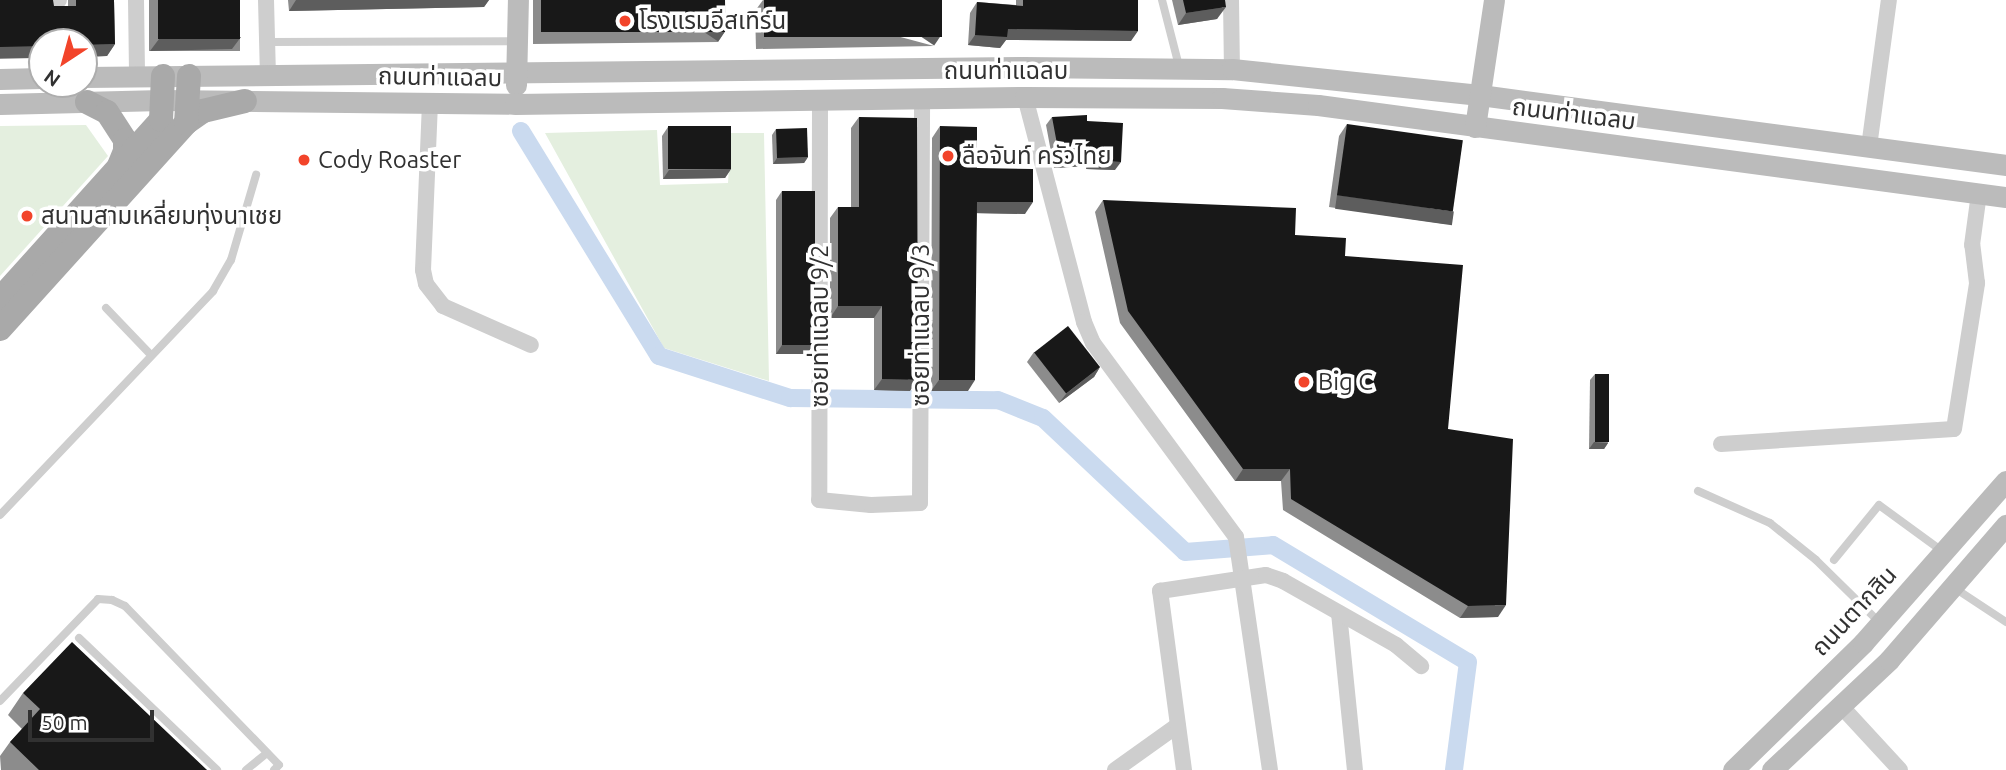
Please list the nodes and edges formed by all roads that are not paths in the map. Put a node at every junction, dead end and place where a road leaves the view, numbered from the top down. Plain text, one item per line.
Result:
1 (59, 0) edge
2 (136, 0) edge
3 (266, 0) edge
4 (518, 0) edge
5 (1162, 0) edge
6 (1231, 0) edge
7 (1494, 0) edge
8 (1889, 0) edge
9 (0, 2) edge
10 (517, 41) junction
11 (267, 42) junction
12 (1024, 67) junction
13 (1179, 69) junction
14 (1232, 69) junction
15 (516, 74) junction
16 (268, 75) junction
17 (137, 76) junction
18 (98, 77) edge
19 (28, 78) edge
20 (0, 79) edge
21 (162, 88) junction
22 (1480, 95) junction
23 (1025, 97) junction
24 (922, 98) junction
25 (188, 100) junction
26 (820, 100) junction
27 (245, 101) joint
28 (87, 102) junction
29 (430, 103) junction
30 (0, 104) edge
31 (515, 104) junction
32 (1475, 127) junction
33 (1869, 147) junction
34 (2006, 165) edge
35 (118, 167) junction
36 (256, 175) dead end
37 (1979, 193) junction
38 (2006, 197) edge
39 (0, 299) edge
40 (106, 308) dead end
41 (0, 329) edge
42 (531, 345) dead end
43 (151, 355) junction
44 (1721, 444) dead end
45 (2006, 481) edge
46 (1698, 491) dead end
47 (871, 505) joint
48 (0, 515) edge
49 (2006, 525) edge
50 (1945, 552) junction
51 (1834, 560) dead end
52 (1244, 578) junction
53 (1913, 587) junction
54 (1953, 587) junction
55 (1936, 607) junction
56 (1339, 613) junction
57 (2006, 622) edge
58 (1881, 624) junction
59 (79, 638) dead end
60 (1421, 666) dead end
61 (0, 701) edge
62 (1841, 706) junction
63 (1178, 725) junction
64 (267, 752) junction
65 (217, 770) edge
66 (246, 770) edge
67 (274, 770) edge
68 (1115, 770) edge
69 (1184, 770) edge
70 (1270, 770) edge
71 (1355, 770) edge
72 (1733, 770) edge
73 (1772, 770) edge
74 (1900, 770) edge

1 - 9 street
2 - 17 street
3 - 11 street
4 - 10 main road
5 - 13 lane
6 - 14 street
7 - 22 main road
8 - 33 street
10 - 11 lane
10 - 15 main road
11 - 16 street
12 - 13 main road, ถนนท่าแฉลบ
12 - 15 main road, ถนนท่าแฉลบ
12 - 23 main road
13 - 14 main road, ถนนท่าแฉลบ
14 - 22 main road, ถนนท่าแฉลบ
15 - 16 main road, ถนนท่าแฉลบ
15 - 31 main road
16 - 25 main road, ถนนท่าแฉลบ
17 - 18 main road, ถนนท่าแฉลบ
17 - 21 main road, ถนนท่าแฉลบ
19 - 20 main road
21 - 25 main road, ถนนท่าแฉลบ
21 - 28 main road, ถนนท่าแฉลบ
21 - 35 main road
22 - 32 main road
22 - 33 main road, ถนนท่าแฉลบ
23 - 24 main road, ถนนท่าแฉลบ
23 - 32 main road, ถนนท่าแฉลบ
23 - 52 street
24 - 26 main road, ถนนท่าแฉลบ
24 - 47 street, ซอยท่าแฉลบ 9/3
25 - 27 main road
25 - 41 main road
26 - 31 main road, ถนนท่าแฉลบ
26 - 47 street, ซอยท่าแฉลบ 9/2
27 - 29 main road, ถนนท่าแฉลบ
28 - 30 main road, ถนนท่าแฉลบ
28 - 35 main road
29 - 31 main road, ถนนท่าแฉลบ
29 - 42 street
32 - 37 main road, ถนนท่าแฉลบ
33 - 34 main road, ถนนท่าแฉลบ
35 - 39 main road
36 - 43 lane
37 - 38 main road, ถนนท่าแฉลบ
37 - 44 street
40 - 43 lane
43 - 48 lane
45 - 50 main road, ถนนตากสิน
46 - 58 lane
49 - 54 main road
50 - 51 lane
50 - 53 main road, ถนนตากสิน
52 - 56 street
52 - 63 street
52 - 70 street
53 - 55 main road
53 - 58 main road, ถนนตากสิน
54 - 55 main road
54 - 57 lane
55 - 62 main road
56 - 60 street
56 - 71 street
58 - 72 main road, ถนนตากสิน
59 - 65 lane
61 - 64 lane
62 - 73 main road
62 - 74 street
63 - 68 street
63 - 69 street
64 - 66 lane
64 - 67 lane

